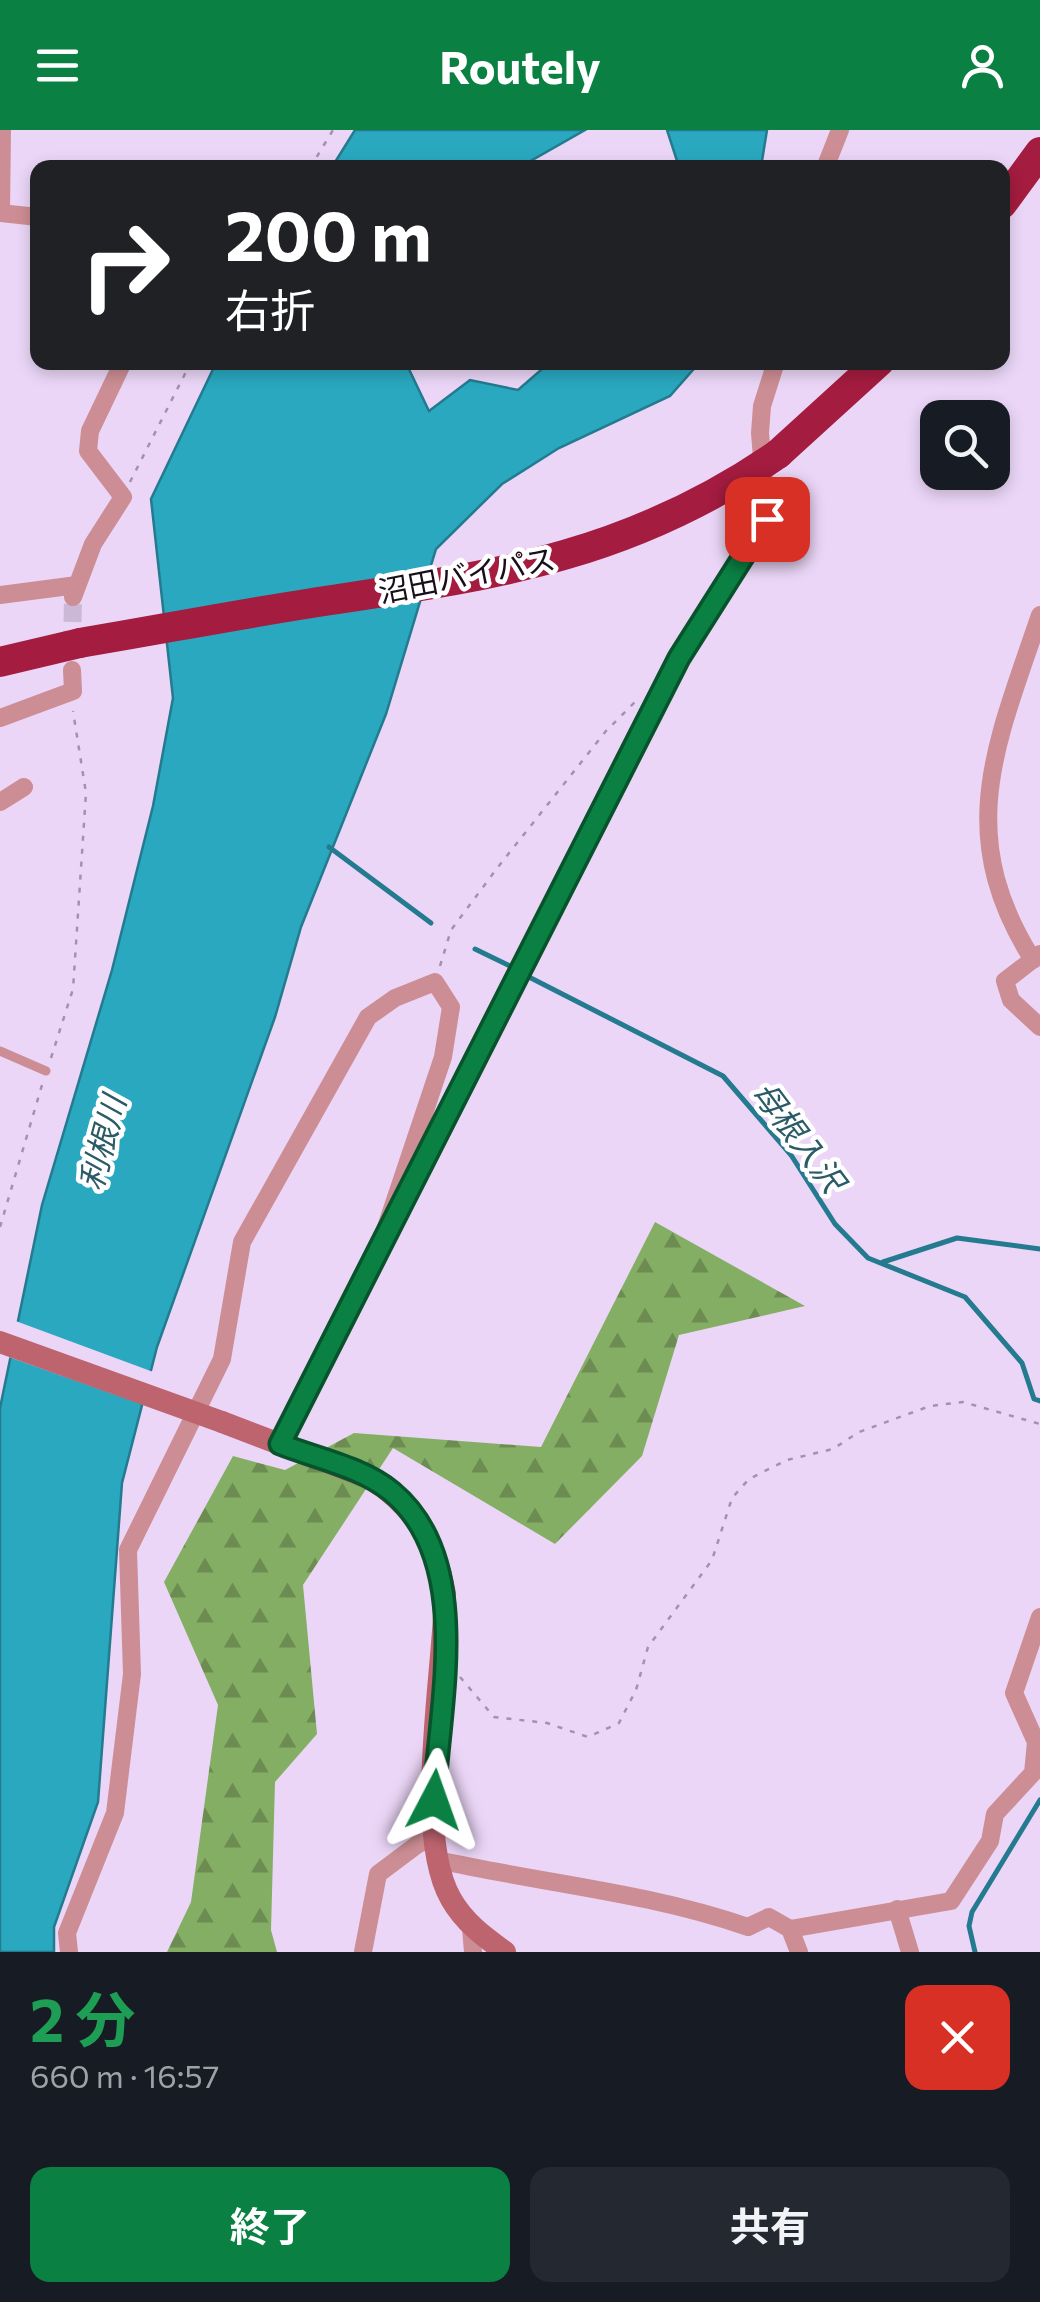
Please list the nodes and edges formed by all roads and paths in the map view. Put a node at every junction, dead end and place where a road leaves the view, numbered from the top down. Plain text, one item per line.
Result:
1 (2, 130) edge
2 (333, 130) edge
3 (840, 130) edge
4 (1040, 152) edge
5 (315, 160) edge
6 (828, 160) edge
7 (1010, 193) edge
8 (1, 213) edge
9 (30, 215) edge
10 (119, 370) edge
11 (187, 370) edge
12 (773, 370) edge
13 (870, 370) edge
14 (123, 496) junction
15 (0, 595) edge
16 (1040, 615) edge
17 (76, 656) junction
18 (0, 662) edge
19 (73, 690) junction
20 (642, 695) dead end
21 (0, 718) edge
22 (24, 787) dead end
23 (0, 802) edge
24 (1036, 957) edge
25 (436, 982) junction
26 (1040, 1027) edge
27 (0, 1050) edge
28 (46, 1070) junction
29 (0, 1227) edge
30 (378, 1251) junction
31 (0, 1342) edge
32 (1040, 1424) edge
33 (280, 1444) junction
34 (1040, 1618) edge
35 (443, 1656) junction
36 (436, 1849) junction
37 (898, 1909) junction
38 (471, 1928) junction
39 (790, 1929) junction
40 (69, 1952) edge
41 (364, 1952) edge
42 (474, 1952) edge
43 (505, 1952) edge
44 (799, 1952) edge
45 (910, 1952) edge

1 - 8 street
2 - 5 path
3 - 6 street
4 - 7 highway
8 - 9 street
10 - 14 street
11 - 14 path
12 - 30 street
13 - 17 highway, 沼田バイパス, bridge
14 - 15 street
16 - 24 street
17 - 18 highway, 沼田バイパス
17 - 19 street
19 - 21 street
19 - 28 path
20 - 25 path
22 - 23 street
24 - 26 street
25 - 30 street
25 - 40 street
27 - 28 lane
28 - 29 path
30 - 33 street
31 - 33 street, bridge
32 - 35 path
33 - 35 street
34 - 37 street
35 - 36 street
36 - 38 street
36 - 39 street
36 - 41 street
37 - 39 street
37 - 45 street
38 - 42 street
38 - 43 street
39 - 44 street

